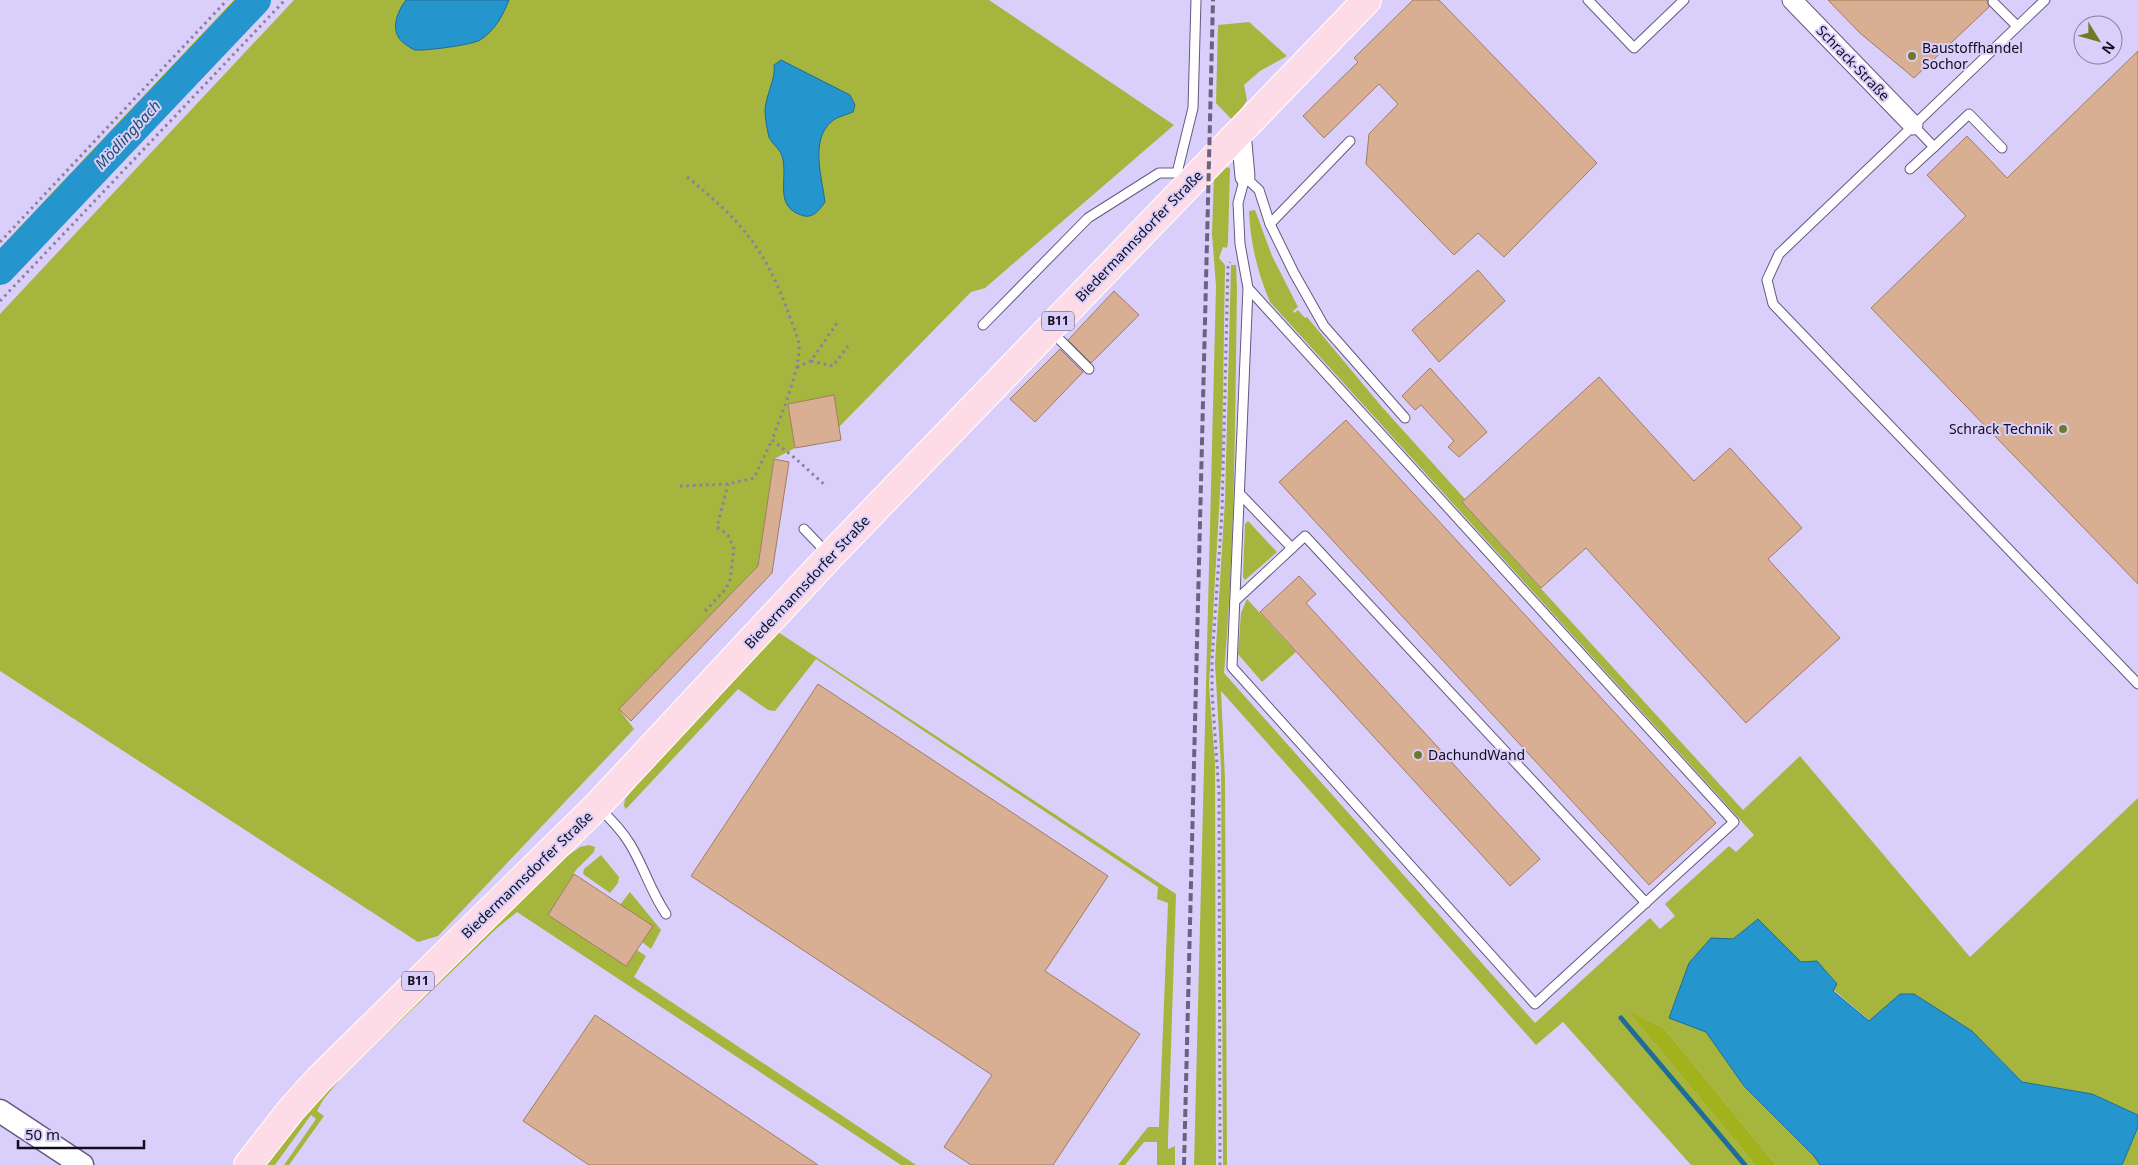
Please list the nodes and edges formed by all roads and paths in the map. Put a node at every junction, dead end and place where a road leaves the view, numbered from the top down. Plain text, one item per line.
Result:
1 (227, 0) edge
2 (285, 0) edge
3 (1196, 0) edge
4 (1367, 0) edge
5 (1588, 0) edge
6 (1684, 0) edge
7 (1792, 0) edge
8 (2045, 0) edge
9 (1993, 2) dead end
10 (2017, 26) junction
11 (1913, 125) junction
12 (1241, 132) junction
13 (1350, 141) dead end
14 (1934, 147) junction
15 (2002, 148) dead end
16 (1910, 169) dead end
17 (687, 177) dead end
18 (1245, 177) junction
19 (1183, 179) junction
20 (1270, 224) junction
21 (0, 242) edge
22 (1240, 244) junction
23 (1248, 288) junction
24 (0, 301) edge
25 (837, 323) dead end
26 (983, 325) dead end
27 (1049, 329) junction
28 (848, 346) dead end
29 (811, 361) junction
30 (797, 367) junction
31 (1089, 370) dead end
32 (1404, 418) dead end
33 (772, 440) junction
34 (728, 484) junction
35 (680, 486) dead end
36 (826, 486) dead end
37 (1240, 494) junction
38 (804, 529) dead end
39 (1292, 548) junction
40 (830, 556) junction
41 (1235, 601) junction
42 (705, 611) dead end
43 (2138, 684) edge
44 (597, 806) junction
45 (1646, 903) junction
46 (666, 914) dead end
47 (0, 1111) edge
48 (82, 1165) edge
49 (248, 1165) edge
50 (1220, 1165) edge

1 - 21 path
2 - 24 path
3 - 19 lane
4 - 12 main road, Biedermannsdorfer Straße / B11
5 - 6 lane
7 - 11 street, Schrack-Straße
8 - 10 lane
9 - 10 lane
10 - 11 lane
11 - 14 lane
11 - 43 lane
12 - 18 street
12 - 19 main road, Biedermannsdorfer Straße / B11
13 - 20 lane
14 - 15 lane
14 - 16 lane
17 - 30 path
18 - 20 lane
18 - 22 lane
19 - 26 lane
19 - 27 main road, Biedermannsdorfer Straße / B11
20 - 32 lane
22 - 23 lane
22 - 50 path
23 - 37 lane
23 - 45 lane
25 - 29 path
27 - 31 lane
27 - 40 main road, Biedermannsdorfer Straße / B11
28 - 29 path
29 - 30 path
30 - 33 path
33 - 34 path
33 - 36 path
34 - 35 path
34 - 42 path
37 - 39 lane
37 - 41 lane
38 - 40 lane
39 - 41 lane
39 - 45 lane
40 - 44 main road, Biedermannsdorfer Straße / B11
41 - 45 lane
44 - 46 lane
44 - 49 main road, Biedermannsdorfer Straße / B11
47 - 48 street

